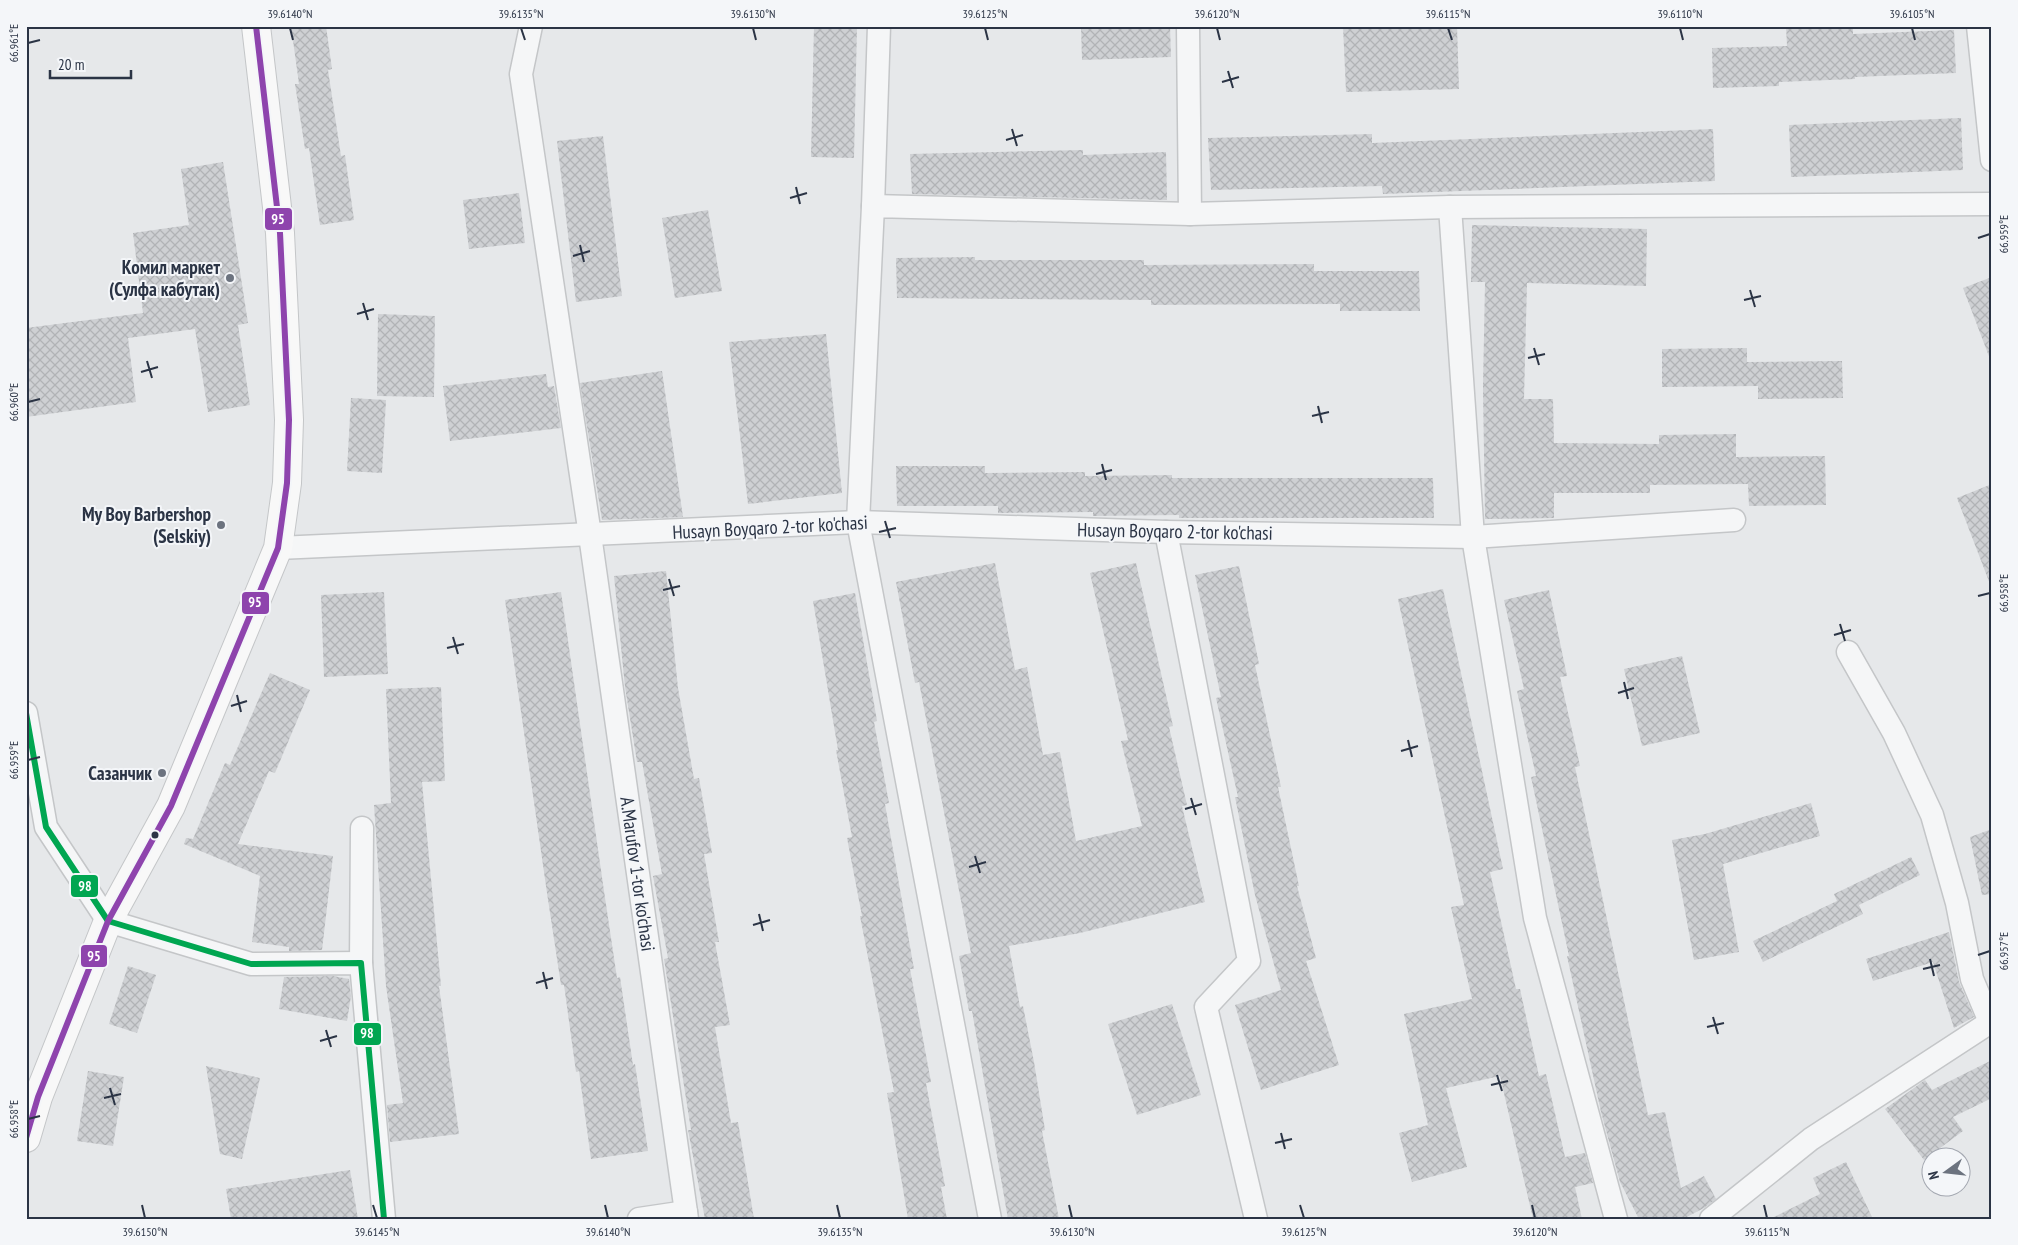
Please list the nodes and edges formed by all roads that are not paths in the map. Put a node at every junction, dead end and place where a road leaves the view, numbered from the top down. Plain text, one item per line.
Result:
1 (256, 26) edge
2 (531, 26) edge
3 (879, 26) edge
4 (1188, 26) edge
5 (1978, 26) edge
6 (1992, 160) edge
7 (1992, 204) edge
8 (873, 206) junction
9 (1450, 208) junction
10 (1190, 214) junction
11 (1734, 520) dead end
12 (858, 522) junction
13 (1166, 532) junction
14 (590, 536) junction
15 (1473, 537) junction
16 (278, 548) junction
17 (1848, 652) dead end
18 (26, 713) edge
19 (362, 828) dead end
20 (108, 921) junction
21 (361, 963) junction
22 (1991, 1022) edge
23 (26, 1138) edge
24 (687, 1215) edge
25 (384, 1219) edge
26 (639, 1219) edge
27 (990, 1219) edge
28 (1256, 1219) edge
29 (1616, 1219) edge
30 (1711, 1219) edge

1 - 16 main road
2 - 14 street, A.Marufov 1-tor ko'chasi
3 - 8 street
4 - 10 street
5 - 6 street
7 - 9 street
8 - 10 street
8 - 12 street
9 - 10 street
9 - 15 street
11 - 15 street, Husayn Boyqaro 2-tor ko'chasi
12 - 13 street, Husayn Boyqaro 2-tor ko'chasi
12 - 14 street, Husayn Boyqaro 2-tor ko'chasi
12 - 27 street
13 - 15 street, Husayn Boyqaro 2-tor ko'chasi
13 - 28 street
14 - 16 street, Husayn Boyqaro 2-tor ko'chasi
14 - 24 street, A.Marufov 1-tor ko'chasi
15 - 29 street
16 - 20 main road
17 - 22 street
18 - 20 street
19 - 21 street
20 - 21 street
20 - 23 main road
21 - 25 street
22 - 30 street
24 - 26 street, A.Marufov 1-tor ko'chasi

